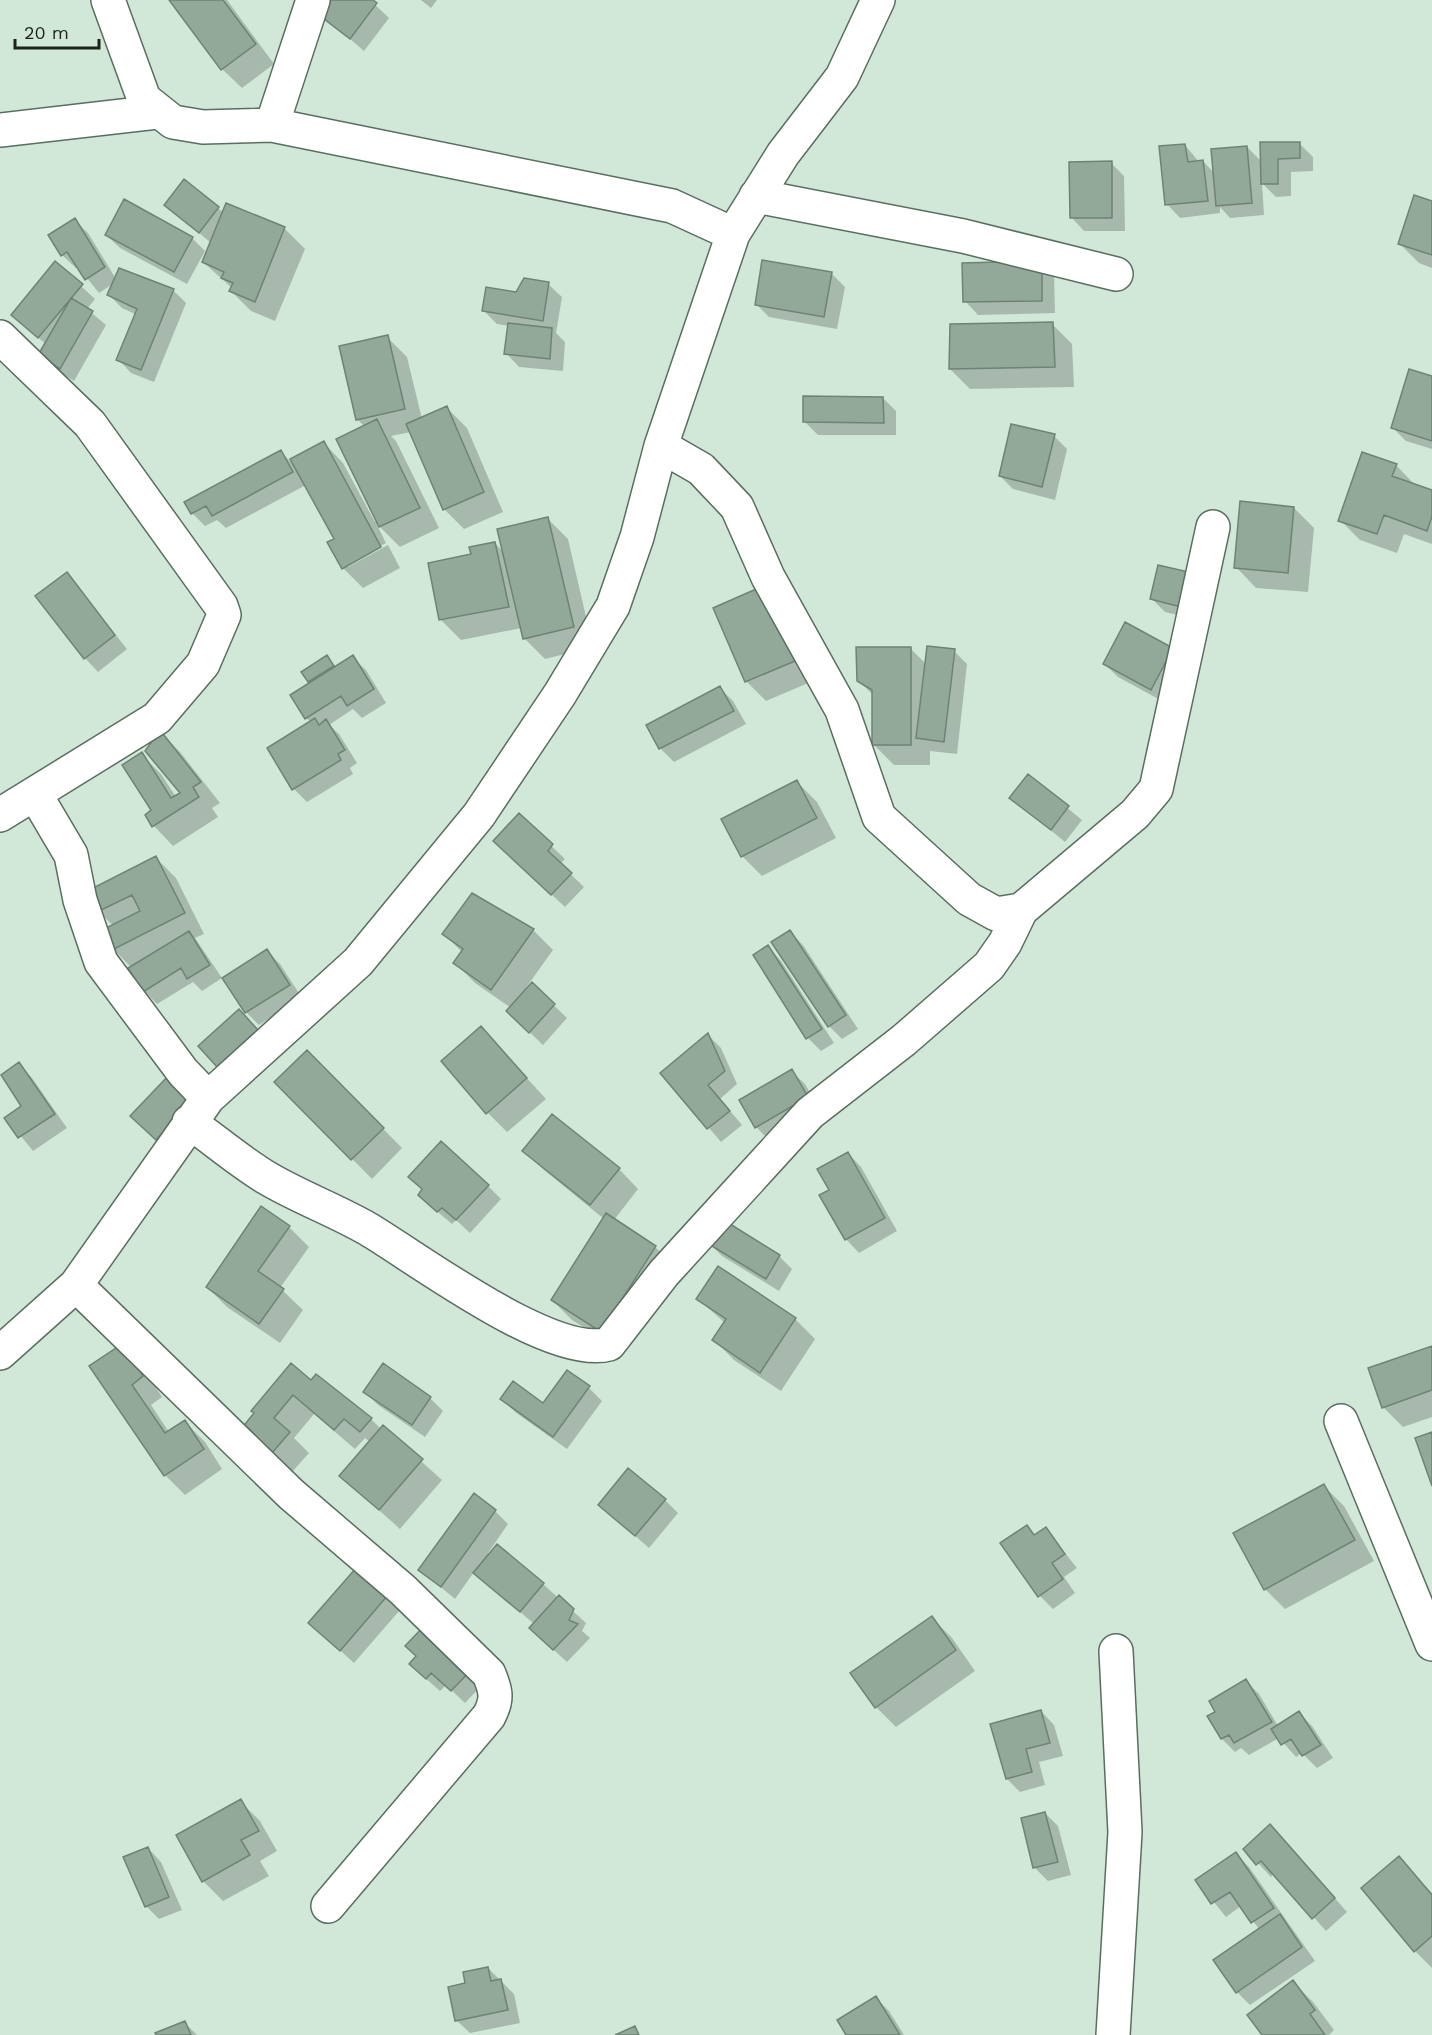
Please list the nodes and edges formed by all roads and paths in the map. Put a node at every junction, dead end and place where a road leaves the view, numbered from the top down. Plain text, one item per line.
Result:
1 (108, 0) edge
2 (314, 0) edge
3 (878, 0) edge
4 (157, 112) junction
5 (272, 125) junction
6 (0, 130) edge
7 (756, 196) junction
8 (733, 234) junction
9 (1116, 274) dead end
10 (0, 337) edge
11 (661, 446) junction
12 (1213, 527) dead end
13 (35, 794) junction
14 (0, 815) edge
15 (1021, 910) junction
16 (199, 1110) junction
17 (76, 1285) junction
18 (0, 1353) edge
19 (1341, 1421) dead end
20 (1432, 1644) edge
21 (1116, 1651) dead end
22 (328, 1906) dead end
23 (1113, 2035) edge

1 - 4 street
2 - 5 street
3 - 7 street
4 - 5 street
4 - 6 street
5 - 8 street
7 - 8 street
7 - 9 street
8 - 11 street
10 - 13 street
11 - 15 street
11 - 16 street
12 - 15 street
13 - 14 street
13 - 16 street
15 - 16 street
16 - 17 street
17 - 18 street
17 - 22 street
19 - 20 street
21 - 23 street

